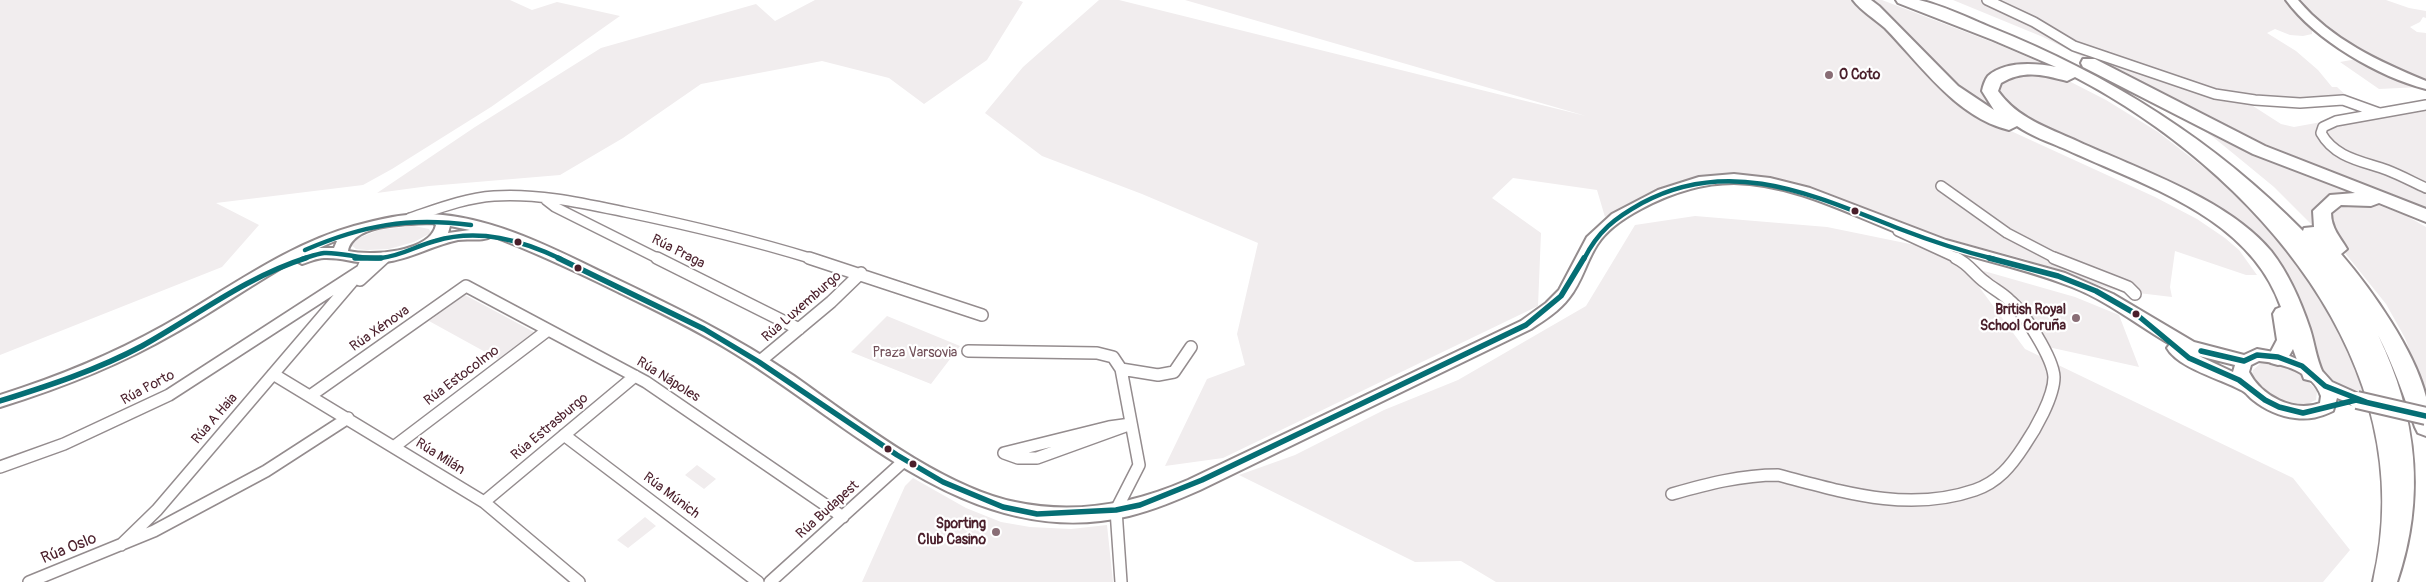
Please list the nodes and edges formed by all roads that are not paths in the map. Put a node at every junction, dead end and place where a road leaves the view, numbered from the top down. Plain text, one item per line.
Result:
1 (1861, 0) edge
2 (1888, 0) edge
3 (1904, 0) edge
4 (1929, 0) edge
5 (1986, 0) edge
6 (2292, 0) edge
7 (2008, 30) junction
8 (2426, 85) edge
9 (2426, 106) edge
10 (2143, 110) junction
11 (2379, 112) junction
12 (2187, 141) junction
13 (1941, 186) dead end
14 (2426, 188) edge
15 (545, 200) junction
16 (448, 206) junction
17 (2426, 216) edge
18 (1869, 217) junction
19 (408, 218) junction
20 (437, 220) junction
21 (2426, 220) edge
22 (361, 228) junction
23 (518, 240) junction
24 (436, 241) junction
25 (340, 253) junction
26 (384, 258) junction
27 (364, 265) junction
28 (861, 272) junction
29 (253, 280) junction
30 (354, 286) junction
31 (466, 286) joint
32 (343, 292) junction
33 (2135, 294) dead end
34 (328, 310) junction
35 (298, 312) junction
36 (982, 314) dead end
37 (2144, 321) junction
38 (799, 329) junction
39 (548, 330) junction
40 (1191, 347) dead end
41 (968, 352) dead end
42 (2278, 357) junction
43 (2244, 361) junction
44 (759, 362) junction
45 (2402, 364) junction
46 (1121, 369) junction
47 (2312, 373) junction
48 (273, 374) junction
49 (635, 376) junction
50 (2246, 384) junction
51 (2325, 386) junction
52 (310, 396) junction
53 (2357, 400) junction
54 (0, 401) edge
55 (2328, 404) junction
56 (2426, 416) edge
57 (348, 418) junction
58 (1131, 424) junction
59 (2426, 428) edge
60 (564, 435) junction
61 (395, 446) junction
62 (905, 460) junction
63 (0, 467) edge
64 (1672, 494) dead end
65 (484, 502) junction
66 (157, 510) junction
67 (1116, 510) junction
68 (186, 514) junction
69 (843, 517) junction
70 (121, 545) junction
71 (29, 582) edge
72 (579, 582) edge
73 (758, 582) edge
74 (770, 582) edge
75 (1121, 582) edge
76 (2385, 582) edge

1 - 42 highway
2 - 10 highway
3 - 10 highway
4 - 7 highway
5 - 11 street
6 - 8 street
7 - 17 highway
7 - 45 highway
9 - 11 street
10 - 12 highway
11 - 14 street
12 - 47 highway
12 - 76 highway
13 - 33 street
15 - 16 street
15 - 28 street
15 - 38 street, Rúa Praga
16 - 19 street
16 - 20 street
18 - 37 street
18 - 64 street
18 - 67 street
19 - 20 street
19 - 22 street
20 - 23 street
20 - 24 street
21 - 45 highway
22 - 25 street
22 - 29 street
23 - 24 street
23 - 44 street
24 - 26 street
25 - 27 street
25 - 29 street
26 - 27 street
26 - 30 street, Rúa A Haia
27 - 32 street, Rúa A Haia
27 - 35 street, Rúa Porto
28 - 36 street
28 - 38 street, Rúa Luxemburgo
29 - 54 street
30 - 32 street, Rúa A Haia
30 - 34 street, Rúa A Haia
31 - 39 street, Rúa Nápoles
31 - 52 street, Rúa Xénova
32 - 34 street, Rúa A Haia
32 - 35 street, Rúa Porto
34 - 35 street, Rúa Porto
34 - 48 street, Rúa A Haia
35 - 63 street, Rúa Porto
37 - 43 street
37 - 50 street
38 - 44 street, Rúa Luxemburgo
39 - 49 street, Rúa Nápoles
39 - 61 street, Rúa Estocolmo
40 - 46 street
41 - 46 street
42 - 43 street
42 - 47 street
43 - 50 street
44 - 62 street
45 - 59 highway
46 - 58 street
47 - 51 street
48 - 52 street, Rúa Milán
48 - 66 street, Rúa A Haia
49 - 60 street, Rúa Estrasburgo
49 - 69 street, Rúa Nápoles
50 - 55 street
51 - 53 street
51 - 55 street
52 - 57 street, Rúa Milán
53 - 55 street
53 - 56 street, bridge
57 - 61 street, Rúa Milán
57 - 68 street
58 - 58 street
58 - 67 street
60 - 65 street, Rúa Estrasburgo
60 - 73 street, Rúa Múnich
61 - 65 street, Rúa Milán
62 - 67 street
62 - 69 street, Rúa Budapest
65 - 72 street, Rúa Milán
66 - 68 street
66 - 70 street, Rúa A Haia
67 - 75 street
68 - 70 street, Rúa Oslo
69 - 74 street, Rúa Budapest
70 - 71 street, Rúa Oslo

